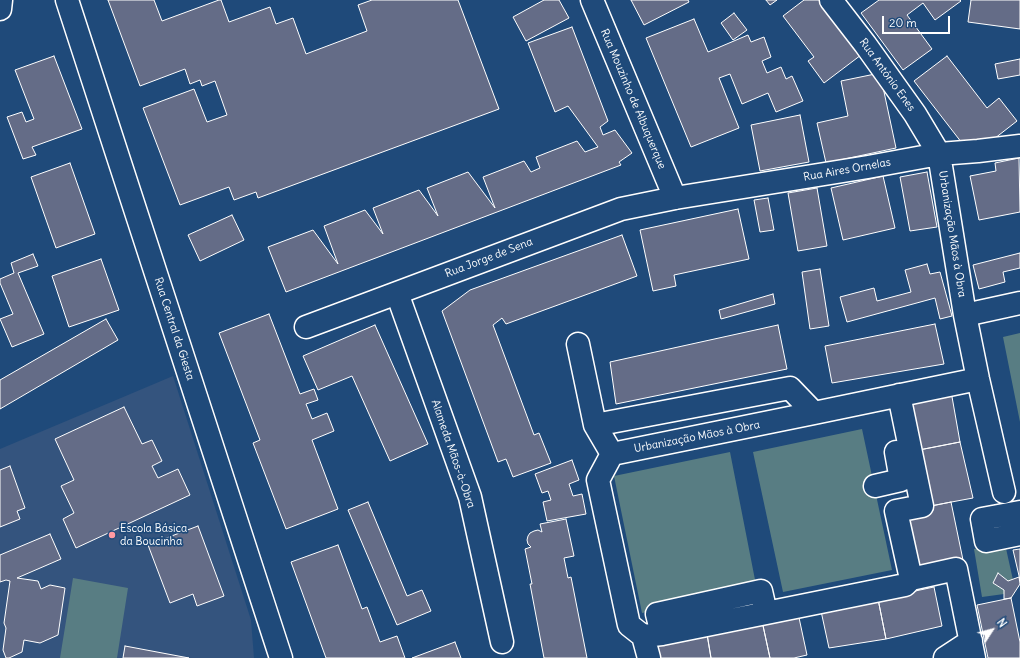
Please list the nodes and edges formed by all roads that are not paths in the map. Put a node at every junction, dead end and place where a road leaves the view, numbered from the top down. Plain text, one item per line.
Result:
1 (1, 0) edge
2 (67, 0) edge
3 (592, 0) edge
4 (831, 0) edge
5 (0, 9) edge
6 (1020, 146) edge
7 (938, 154) junction
8 (675, 198) junction
9 (397, 294) junction
10 (1020, 303) edge
11 (965, 315) junction
12 (306, 327) dead end
13 (578, 344) dead end
14 (978, 379) junction
15 (899, 395) junction
16 (814, 413) junction
17 (595, 425) junction
18 (908, 440) junction
19 (612, 454) junction
20 (901, 480) junction
21 (874, 486) dead end
22 (1004, 492) dead end
23 (908, 508) junction
24 (1020, 512) edge
25 (1020, 534) edge
26 (911, 578) junction
27 (652, 635) junction
28 (502, 642) dead end
29 (973, 649) edge
30 (281, 658) edge
31 (649, 658) edge
32 (945, 658) edge

1 - 5 street
2 - 30 street, Rua Central da Giesta
3 - 8 street, Rua Mouzinho de Albuquerque
4 - 7 street, Rua António Enes
6 - 7 street, Rua Aires Ornelas
7 - 8 street, Rua Aires Ornelas
7 - 11 street, Urbanização Mãos à Obra
8 - 9 street, Rua Jorge de Sena
9 - 12 street, Rua Jorge de Sena
9 - 28 street, Alameda Mãos-à-Obra
10 - 11 street
11 - 14 street, Urbanização Mãos à Obra
13 - 17 street
14 - 15 street, Urbanização Mãos à Obra
14 - 22 street, Urbanização Mãos à Obra
15 - 16 street, Urbanização Mãos à Obra
15 - 18 street
16 - 17 street
16 - 19 street, Urbanização Mãos à Obra
17 - 19 street
18 - 20 street
18 - 23 street
19 - 27 street
20 - 21 street
20 - 23 street
23 - 26 street
24 - 25 street
26 - 27 street
26 - 29 street
27 - 31 street
29 - 32 street

